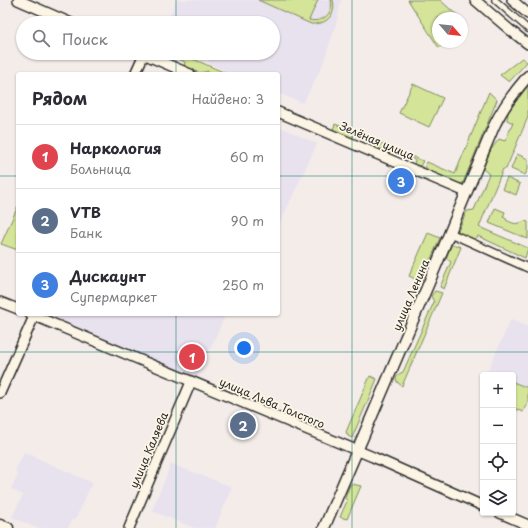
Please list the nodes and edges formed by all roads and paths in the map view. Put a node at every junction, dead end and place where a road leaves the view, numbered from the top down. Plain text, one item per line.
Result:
1 (18, 0) edge
2 (475, 0) edge
3 (495, 0) edge
4 (512, 0) edge
5 (528, 14) edge
6 (55, 16) edge
7 (528, 28) edge
8 (528, 44) edge
9 (140, 60) edge
10 (156, 60) edge
11 (137, 72) edge
12 (185, 72) edge
13 (528, 76) edge
14 (280, 113) edge
15 (466, 192) junction
16 (450, 233) junction
17 (528, 268) edge
18 (0, 302) edge
19 (16, 308) edge
20 (33, 316) edge
21 (35, 316) edge
22 (191, 382) junction
23 (0, 393) edge
24 (357, 451) junction
25 (480, 505) edge
26 (507, 516) edge
27 (526, 524) edge
28 (0, 525) edge
29 (8, 528) edge
30 (129, 528) edge
31 (324, 528) edge

1 - 6 street
2 - 8 street
3 - 7 street
4 - 5 street
9 - 11 street
10 - 12 street
13 - 15 main road, улица Ленина
14 - 15 street, Зелёная улица
15 - 16 main road, улица Ленина
16 - 17 street
16 - 24 main road, улица Ленина
18 - 19 street
20 - 23 street
21 - 22 street, улица Льва Толстого
22 - 24 street, улица Льва Толстого
22 - 30 street, улица Каляева
24 - 25 street, улица Льва Толстого
24 - 31 main road, улица Ленина
26 - 27 street
28 - 29 main road

